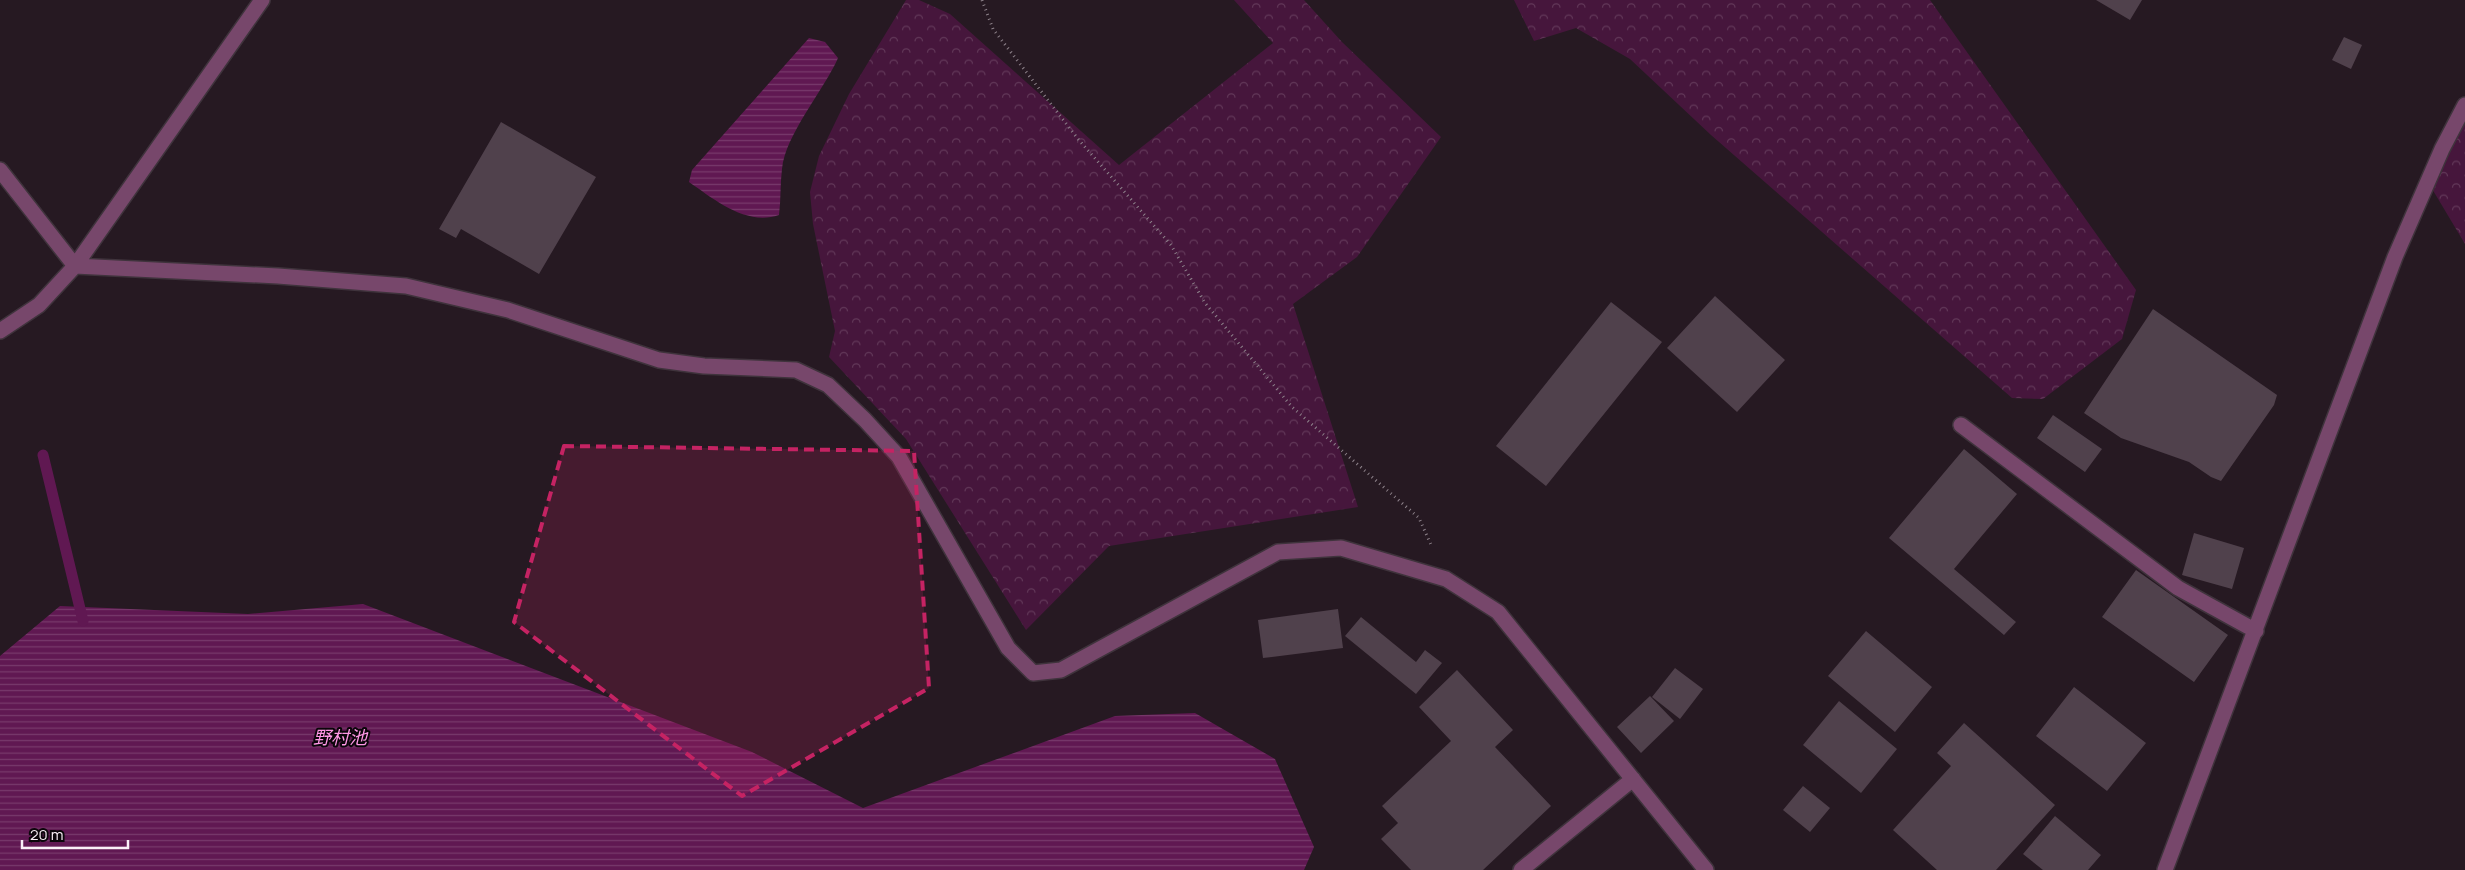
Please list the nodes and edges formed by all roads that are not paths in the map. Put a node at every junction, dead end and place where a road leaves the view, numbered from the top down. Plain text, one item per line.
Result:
1 (262, 0) edge
2 (2465, 106) edge
3 (0, 170) edge
4 (75, 266) junction
5 (0, 331) edge
6 (1961, 425) dead end
7 (2256, 631) junction
8 (1633, 779) junction
9 (1521, 870) edge
10 (1706, 870) edge
11 (2165, 870) edge

1 - 4 street
2 - 7 street
3 - 4 street
4 - 5 street
4 - 8 street
6 - 7 street
7 - 11 street
8 - 9 street
8 - 10 street

